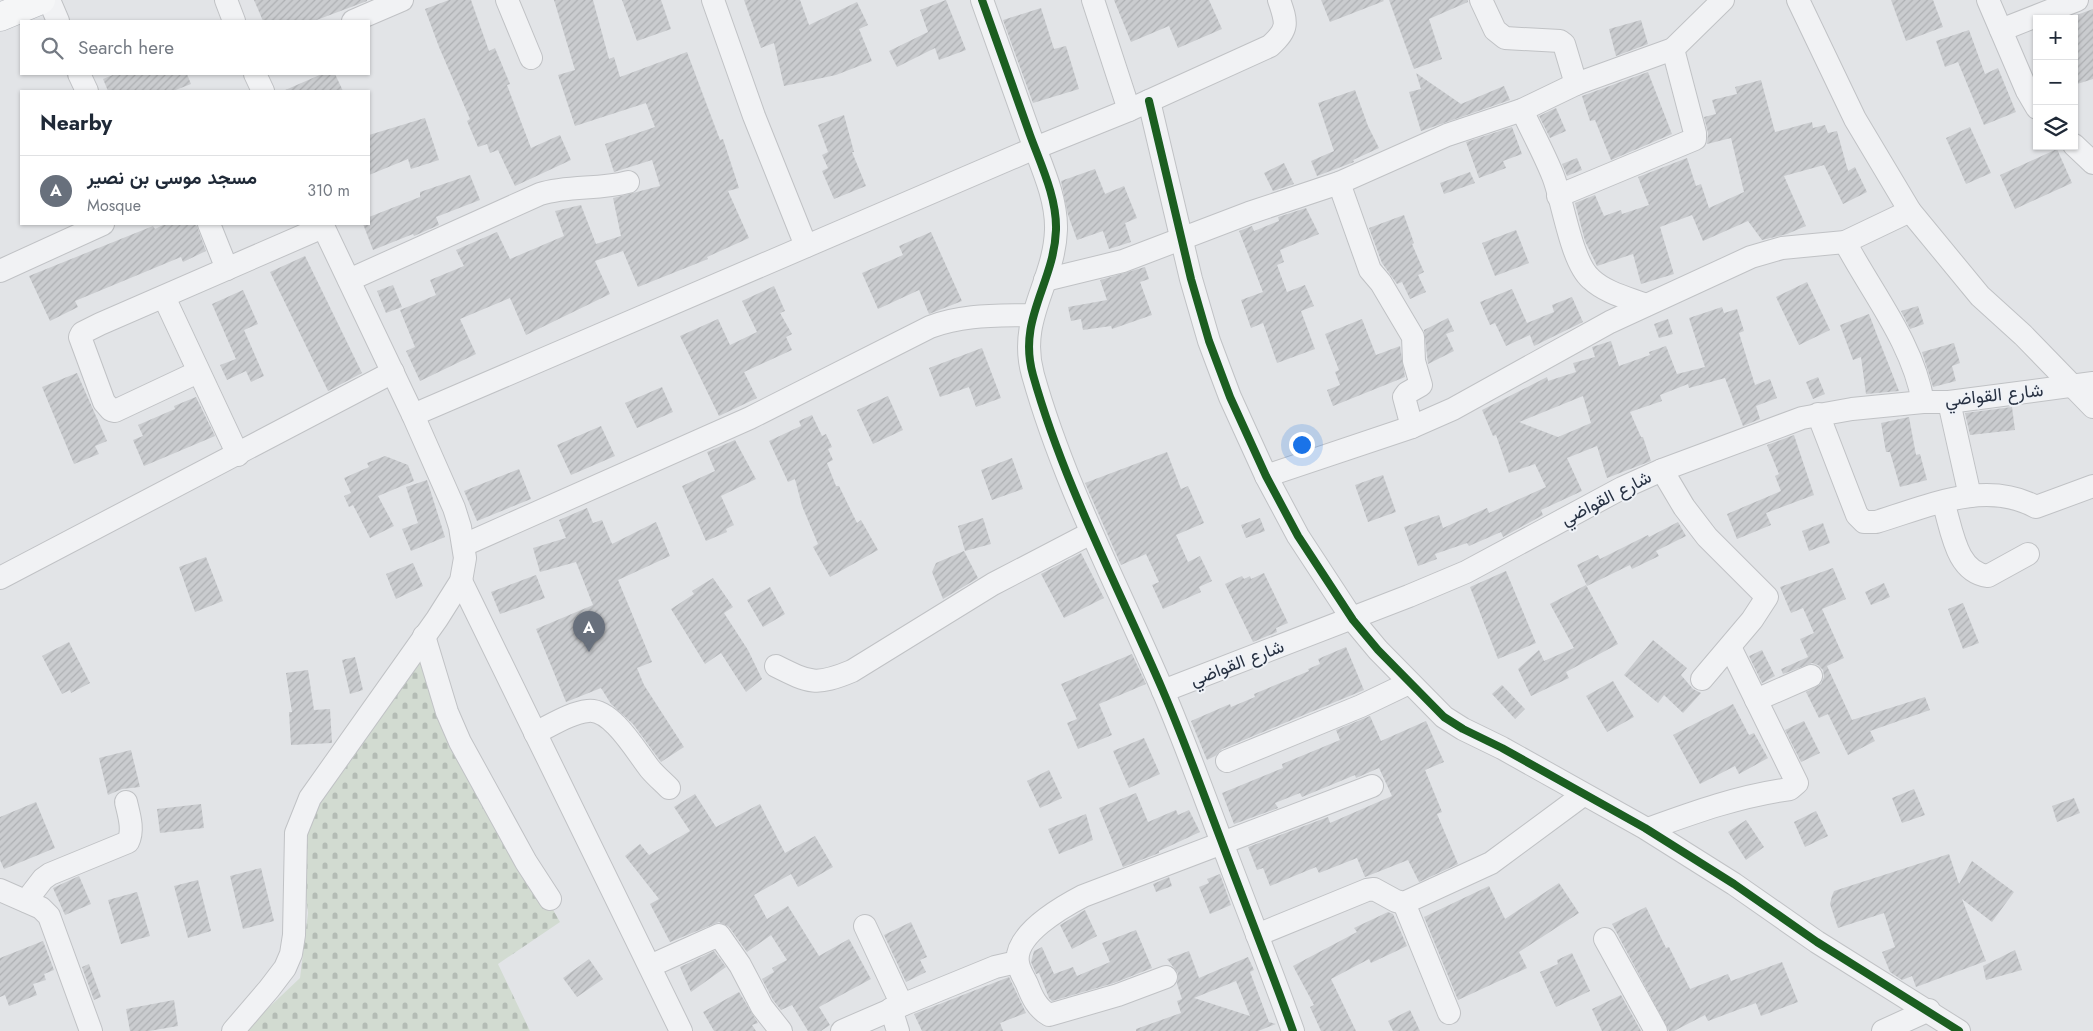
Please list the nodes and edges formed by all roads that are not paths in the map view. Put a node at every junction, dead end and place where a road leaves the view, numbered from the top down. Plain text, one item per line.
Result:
1 (41, 0) edge
2 (49, 0) edge
3 (226, 0) edge
4 (402, 0) edge
5 (507, 0) edge
6 (713, 0) edge
7 (982, 0) edge
8 (1093, 0) edge
9 (1280, 0) edge
10 (1481, 0) edge
11 (1723, 0) edge
12 (1798, 0) edge
13 (1988, 0) edge
14 (2077, 0) edge
15 (0, 17) edge
16 (58, 20) edge
17 (234, 20) edge
18 (355, 20) edge
19 (2001, 30) junction
20 (1673, 49) junction
21 (531, 58) dead end
22 (79, 75) edge
23 (255, 75) edge
24 (1576, 84) junction
25 (87, 90) edge
26 (263, 90) edge
27 (1139, 105) junction
28 (2035, 105) edge
29 (1522, 110) junction
30 (1035, 148) junction
31 (2078, 149) edge
32 (2093, 163) edge
33 (628, 182) dead end
34 (1339, 183) junction
35 (1558, 196) junction
36 (1910, 211) junction
37 (101, 225) edge
38 (209, 225) edge
39 (322, 225) edge
40 (1182, 238) junction
41 (1845, 242) junction
42 (806, 246) junction
43 (227, 269) junction
44 (0, 271) edge
45 (349, 280) junction
46 (1045, 280) junction
47 (164, 297) junction
48 (1646, 305) junction
49 (1032, 315) junction
50 (198, 372) junction
51 (393, 372) junction
52 (2083, 384) edge
53 (1923, 402) junction
54 (1949, 402) junction
55 (2093, 407) edge
56 (1818, 414) junction
57 (413, 415) junction
58 (1412, 427) junction
59 (238, 455) junction
60 (1662, 470) junction
61 (1266, 476) junction
62 (2093, 486) edge
63 (1970, 496) junction
64 (1943, 502) junction
65 (1091, 532) junction
66 (464, 545) junction
67 (2028, 554) dead end
68 (0, 578) edge
69 (461, 581) junction
70 (1352, 620) junction
71 (424, 636) junction
72 (1730, 647) junction
73 (776, 666) dead end
74 (1811, 676) dead end
75 (1702, 679) dead end
76 (1408, 683) junction
77 (1163, 691) junction
78 (1756, 700) junction
79 (536, 733) junction
80 (1227, 761) dead end
81 (1372, 786) dead end
82 (670, 788) dead end
83 (1584, 795) junction
84 (126, 802) dead end
85 (1648, 830) junction
86 (1222, 842) junction
87 (0, 890) edge
88 (550, 899) dead end
89 (26, 901) junction
90 (1404, 903) junction
91 (865, 926) dead end
92 (1257, 934) junction
93 (1605, 939) dead end
94 (1017, 962) junction
95 (650, 966) junction
96 (1166, 977) dead end
97 (897, 1007) junction
98 (1928, 1010) junction
99 (1449, 1013) dead end
100 (91, 1031) edge
101 (233, 1031) edge
102 (681, 1031) edge
103 (780, 1031) edge
104 (842, 1031) edge
105 (898, 1031) edge
106 (1293, 1031) edge
107 (1656, 1031) edge
108 (1883, 1031) edge
109 (1959, 1031) edge

1 - 15 highway
2 - 16 street
3 - 17 street
4 - 18 street
5 - 21 street
6 - 42 street
7 - 30 street
8 - 27 street
9 - 27 street
10 - 24 street
11 - 20 street
12 - 36 street
13 - 19 street
14 - 19 street
19 - 28 street
20 - 24 street
20 - 35 street
22 - 25 street
23 - 26 street
24 - 29 street
27 - 30 street
27 - 40 street
29 - 34 street
29 - 35 street
30 - 42 street
30 - 46 street
31 - 32 street
33 - 45 street
34 - 40 street
34 - 58 street
35 - 48 street
36 - 41 street
36 - 52 street
37 - 44 street
38 - 43 street
39 - 43 street
39 - 45 street
40 - 46 street
40 - 61 street
41 - 48 street
41 - 53 street
42 - 57 street
43 - 47 street
45 - 51 street
46 - 49 street
47 - 50 street
47 - 50 street
48 - 58 street
49 - 65 street
49 - 66 street
50 - 59 street
51 - 57 street
51 - 59 street
52 - 54 street, شارع القواضي
52 - 55 street
53 - 54 street, شارع القواضي
53 - 56 street, شارع القواضي
54 - 63 street
56 - 60 street, شارع القواضي
56 - 64 street
57 - 66 street
58 - 61 street
59 - 68 street
60 - 70 street, شارع القواضي
60 - 72 street
61 - 70 street
62 - 63 street
63 - 64 street
64 - 67 street
65 - 73 street
65 - 77 street
66 - 69 street
69 - 71 street
69 - 79 street
70 - 76 street
70 - 77 street, شارع القواضي
71 - 88 street
71 - 101 street
72 - 75 street
72 - 78 street
74 - 78 street
76 - 80 street
76 - 83 street
77 - 86 street
78 - 85 street
79 - 82 street
79 - 95 street
81 - 86 street
83 - 85 street
83 - 90 street
84 - 89 street
85 - 98 street
86 - 92 street
86 - 94 street
87 - 89 street
89 - 100 street
90 - 92 street
90 - 99 street
91 - 97 street
92 - 106 street
93 - 107 street
94 - 96 street
94 - 97 street
95 - 102 street
95 - 103 street
97 - 104 street
97 - 105 street
98 - 108 street
98 - 109 street

